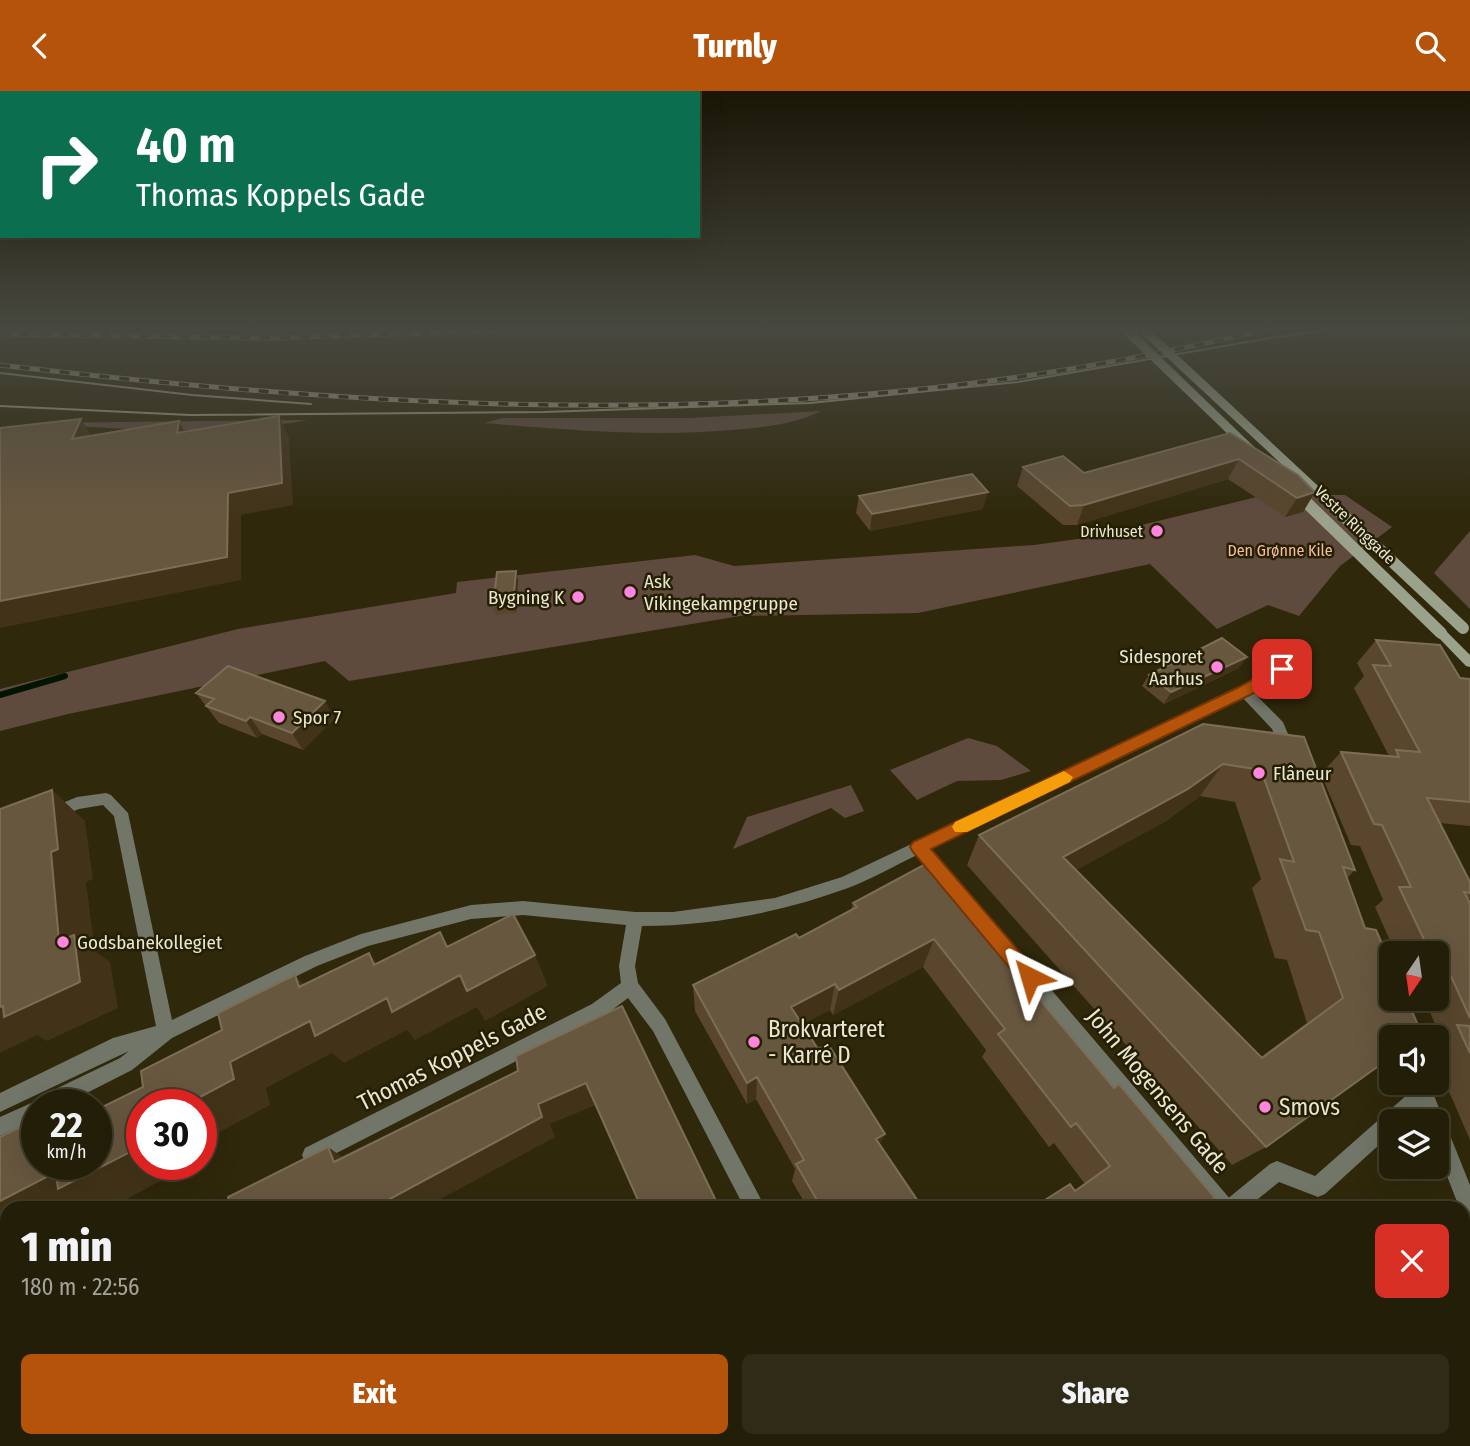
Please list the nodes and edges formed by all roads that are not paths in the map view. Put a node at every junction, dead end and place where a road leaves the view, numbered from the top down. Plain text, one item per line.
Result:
1 (1189, 390) edge
2 (1209, 390) edge
3 (1261, 459) edge
4 (1291, 488) edge
5 (1466, 631) edge
6 (1470, 663) edge
7 (1282, 669) dead end
8 (1244, 691) junction
9 (1294, 765) edge
10 (38, 818) edge
11 (919, 847) junction
12 (959, 893) edge
13 (635, 919) junction
14 (1021, 967) edge
15 (630, 986) junction
16 (166, 1033) junction
17 (76, 1089) edge
18 (1416, 1095) edge
19 (0, 1103) edge
20 (1403, 1109) edge
21 (21, 1117) edge
22 (0, 1127) edge
23 (1379, 1133) edge
24 (1449, 1157) edge
25 (293, 1164) edge
26 (752, 1201) edge
27 (1219, 1201) edge
28 (1240, 1201) edge
29 (1466, 1201) edge

1 - 3 main road, bridge
2 - 5 main road, Vestre Ringgade, bridge
4 - 6 main road, Vestre Ringgade, bridge
7 - 8 street
8 - 9 street
8 - 11 street
10 - 16 street
11 - 12 street
11 - 13 street
13 - 15 street
13 - 16 street
14 - 27 street, John Mogensens Gade
15 - 25 street, Thomas Koppels Gade
15 - 26 street
16 - 17 street
16 - 19 street
18 - 20 street
21 - 22 street
23 - 28 street
24 - 29 street

